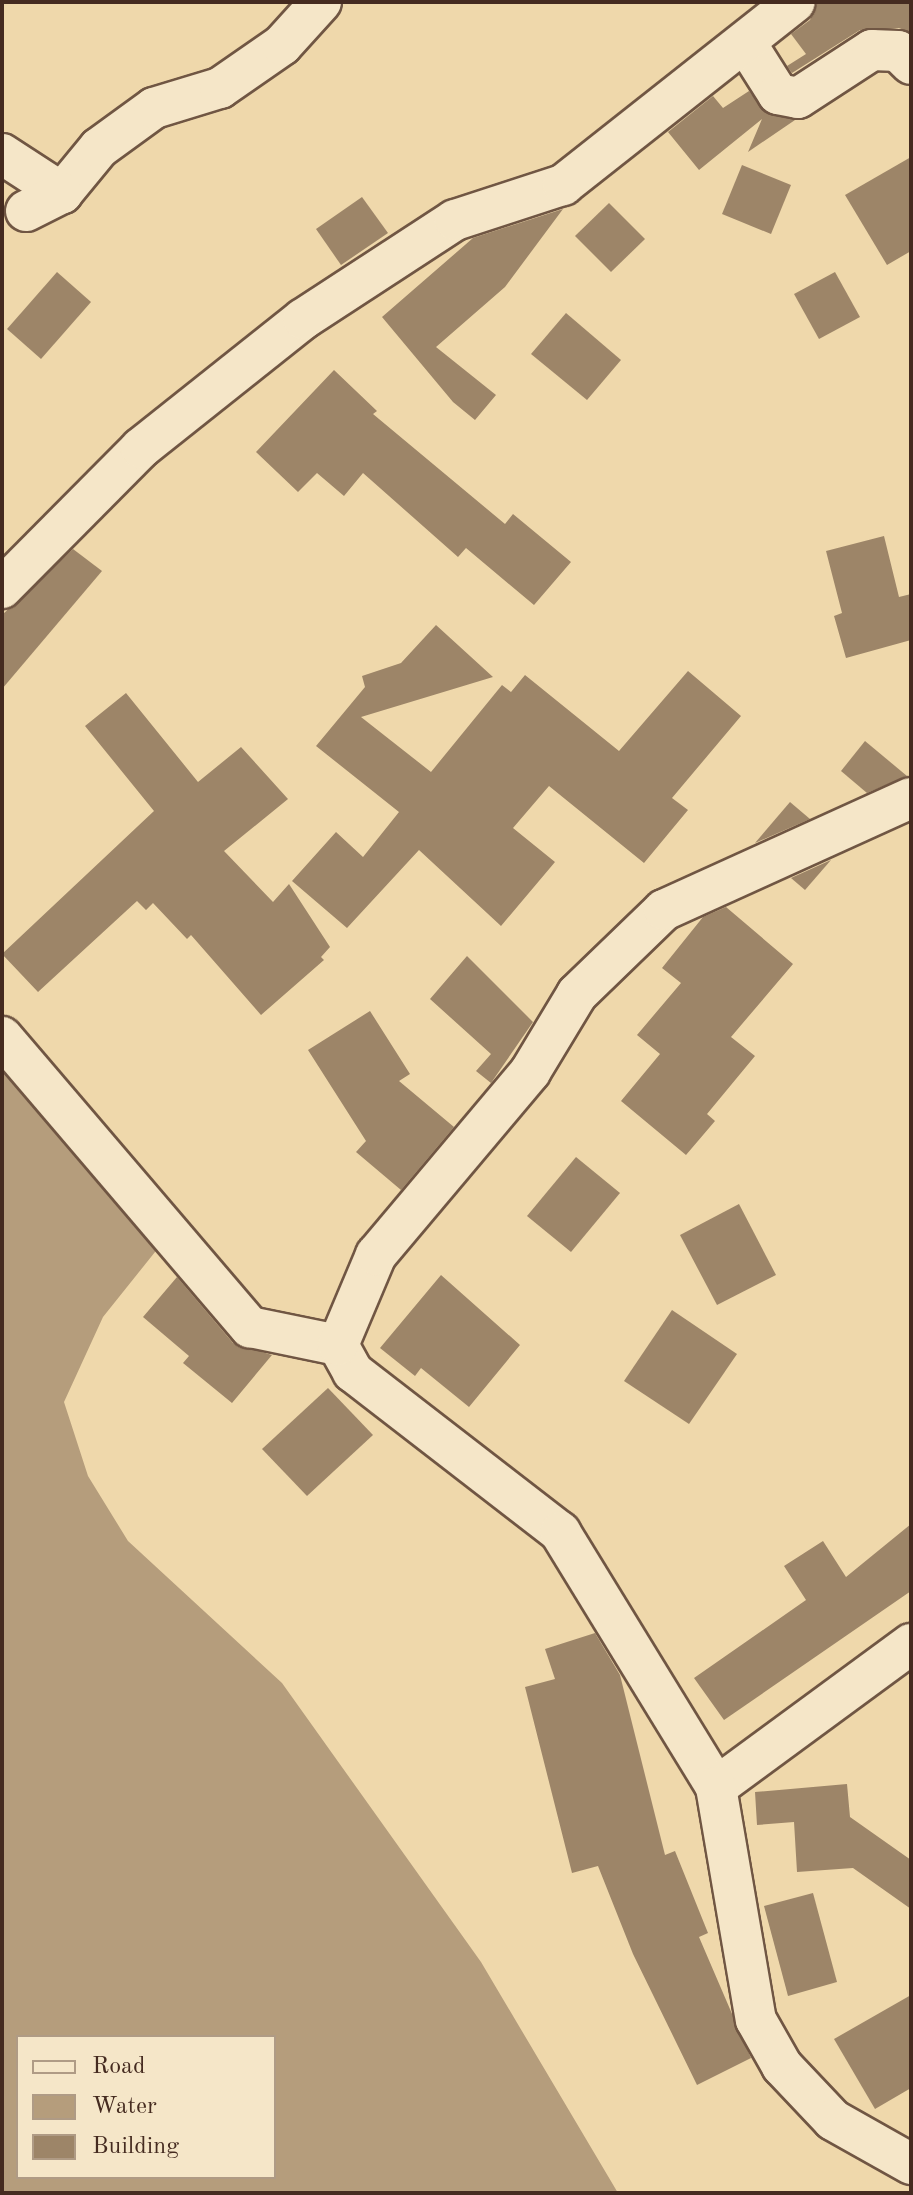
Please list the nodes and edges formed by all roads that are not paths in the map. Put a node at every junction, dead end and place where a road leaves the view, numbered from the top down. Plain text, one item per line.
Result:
1 (321, 2) edge
2 (795, 2) edge
3 (747, 45) junction
4 (911, 64) edge
5 (2, 154) edge
6 (62, 193) junction
7 (26, 211) dead end
8 (2, 588) edge
9 (911, 798) edge
10 (2, 1037) edge
11 (338, 1345) junction
12 (911, 1644) edge
13 (716, 1787) junction
14 (911, 2164) edge

1 - 6 street
2 - 3 street
3 - 4 street
3 - 8 street
5 - 6 street
6 - 7 street
9 - 11 street
10 - 11 street
11 - 13 street
12 - 13 street
13 - 14 street

